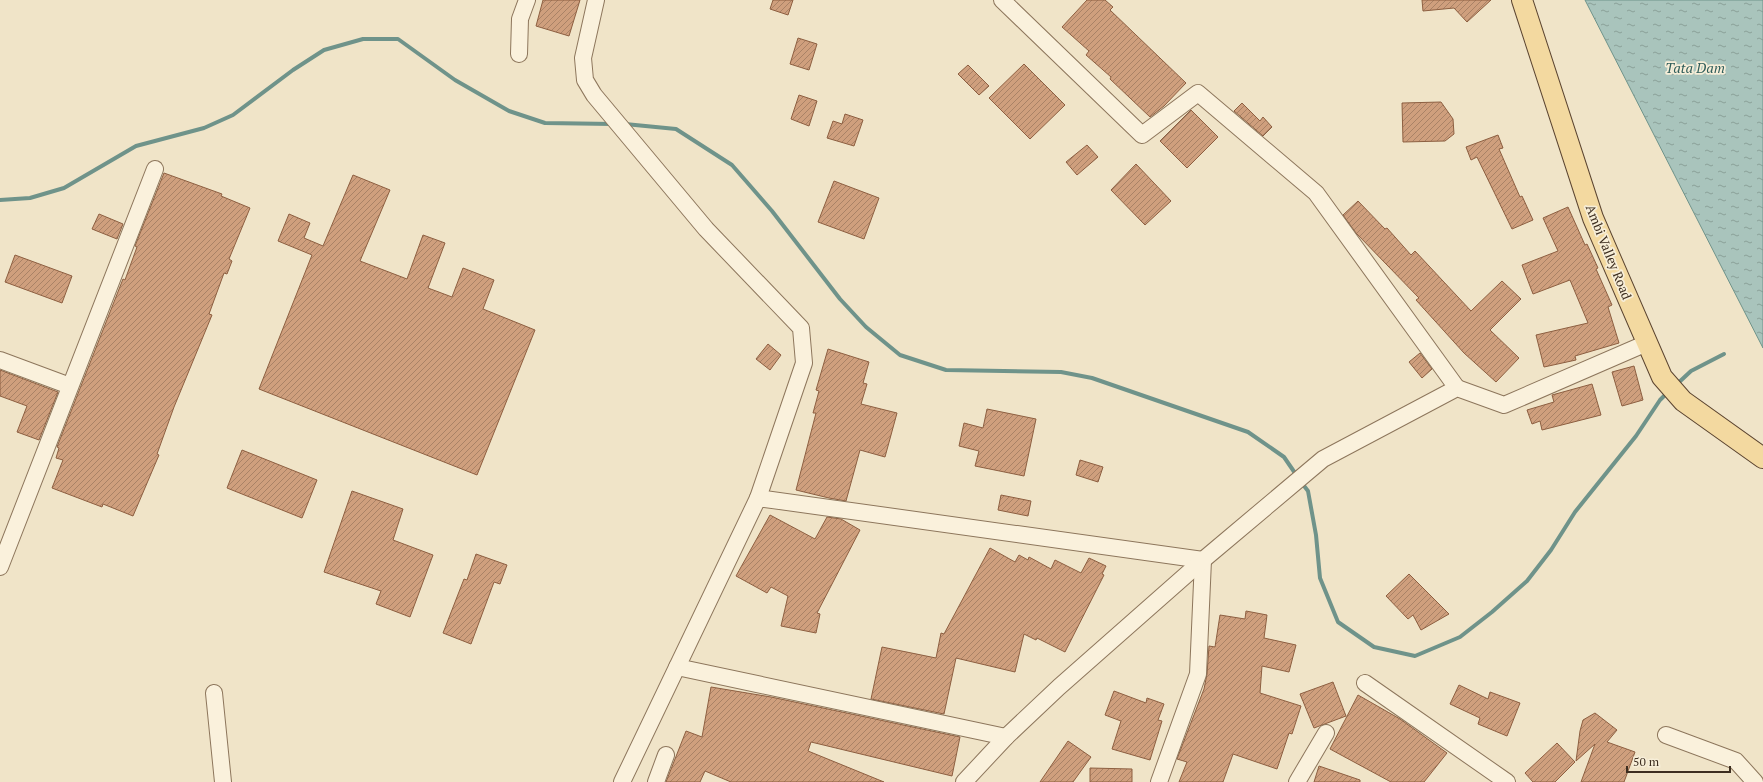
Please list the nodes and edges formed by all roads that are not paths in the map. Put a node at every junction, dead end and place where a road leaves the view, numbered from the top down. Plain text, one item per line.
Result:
1 (527, 0) edge
2 (596, 0) edge
3 (1002, 0) edge
4 (1522, 0) edge
5 (519, 54) dead end
6 (155, 169) dead end
7 (1647, 343) junction
8 (0, 360) edge
9 (70, 386) junction
10 (1457, 388) junction
11 (1763, 458) edge
12 (758, 498) junction
13 (1203, 560) junction
14 (0, 567) edge
15 (677, 667) junction
16 (1365, 683) dead end
17 (214, 693) dead end
18 (1326, 733) dead end
19 (1666, 735) dead end
20 (1006, 737) junction
21 (666, 755) dead end
22 (223, 782) edge
23 (622, 782) edge
24 (656, 782) edge
25 (964, 782) edge
26 (1159, 782) edge
27 (1297, 782) edge
28 (1508, 782) edge
29 (1754, 782) edge

1 - 5 street
2 - 12 street
3 - 10 street
4 - 7 main road, Ambi Valley Road
6 - 9 street
7 - 10 street
7 - 11 main road, Ambi Valley Road
8 - 9 street
9 - 14 street
10 - 13 street
12 - 13 street
12 - 15 street
13 - 20 street
13 - 26 street
15 - 20 street
15 - 23 street
16 - 28 street
17 - 22 street
18 - 27 street
19 - 29 street
20 - 25 street
21 - 24 street

